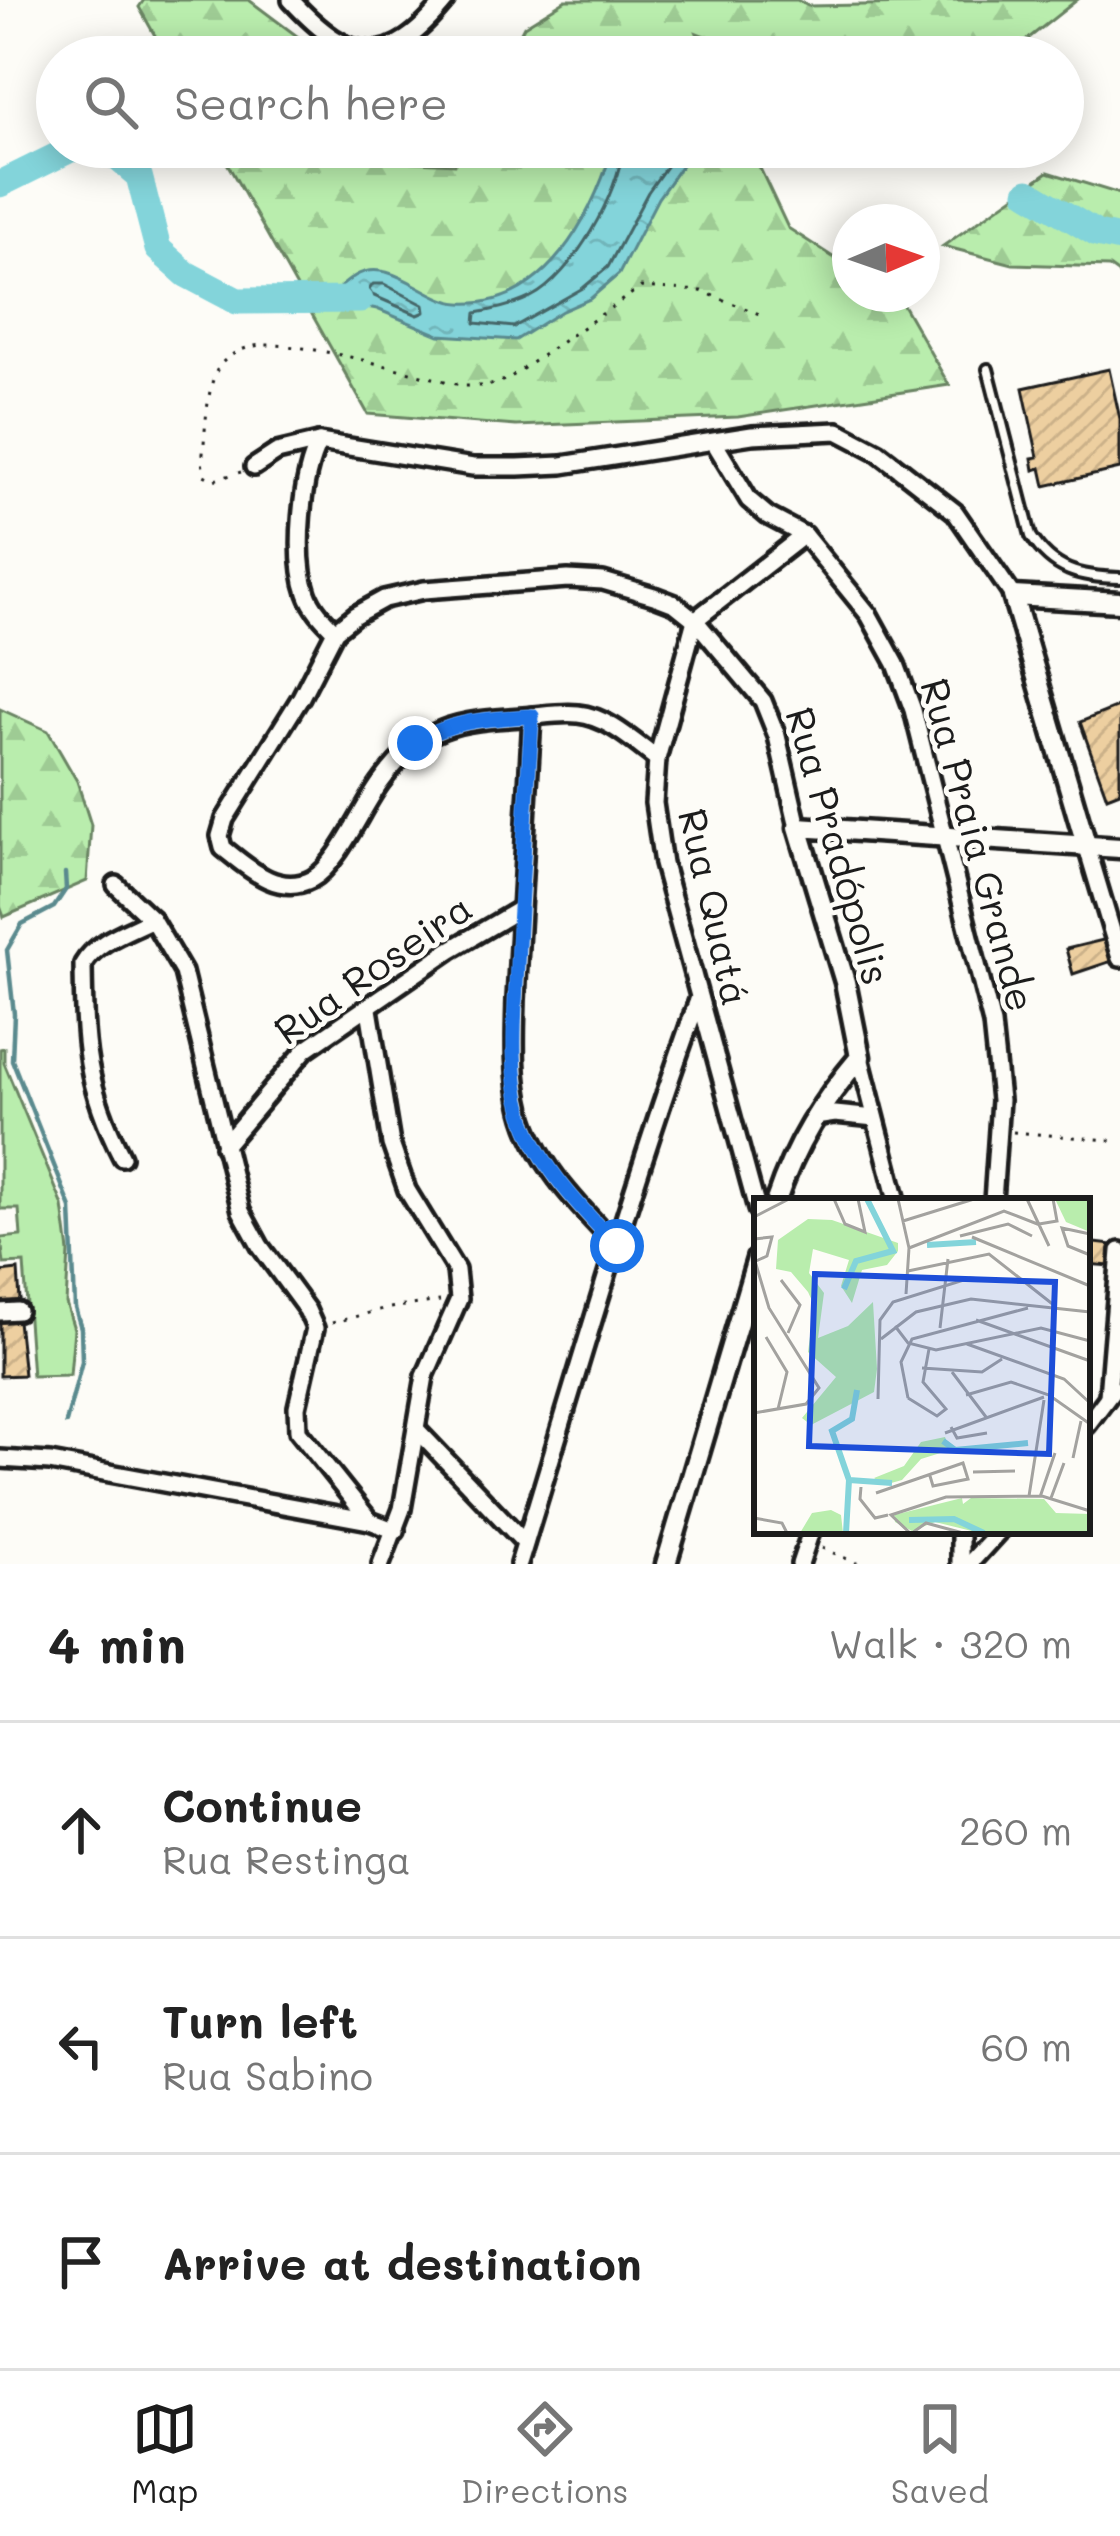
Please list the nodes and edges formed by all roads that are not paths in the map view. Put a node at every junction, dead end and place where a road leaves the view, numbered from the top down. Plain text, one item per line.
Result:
1 (291, 0) edge
2 (446, 0) edge
3 (331, 36) edge
4 (412, 36) edge
5 (988, 368) dead end
6 (319, 442) junction
7 (714, 442) junction
8 (254, 467) road end
9 (804, 535) junction
10 (1120, 578) edge
11 (1013, 596) junction
12 (1120, 602) edge
13 (695, 620) junction
14 (335, 631) junction
15 (532, 716) junction
16 (657, 759) junction
17 (798, 827) junction
18 (944, 836) junction
19 (1086, 844) junction
20 (1120, 848) edge
21 (116, 884) dead end
22 (520, 909) junction
23 (152, 920) junction
24 (1120, 958) edge
25 (699, 997) junction
26 (369, 1009) junction
27 (860, 1057) junction
28 (814, 1117) junction
29 (875, 1118) junction
30 (224, 1146) junction
31 (122, 1157) dead end
32 (750, 1180) junction
33 (779, 1193) edge
34 (754, 1198) edge
35 (896, 1198) edge
36 (993, 1198) edge
37 (617, 1246) junction
38 (1120, 1251) edge
39 (754, 1269) edge
40 (1120, 1382) edge
41 (1108, 1396) junction
42 (1090, 1421) edge
43 (416, 1430) junction
44 (0, 1459) edge
45 (370, 1521) junction
46 (396, 1531) junction
47 (960, 1534) edge
48 (996, 1534) edge
49 (810, 1536) edge
50 (525, 1543) junction
51 (380, 1564) edge
52 (519, 1564) edge
53 (666, 1564) edge
54 (800, 1564) edge
55 (959, 1564) edge
56 (969, 1564) edge

1 - 3 street
2 - 4 street
5 - 10 lane
6 - 7 street
6 - 8 street
6 - 14 street
7 - 9 street, Rua Praia Grande
7 - 11 street
9 - 13 street
9 - 18 street, Rua Praia Grande
11 - 12 street
11 - 19 street
13 - 14 street, Rua Pradópolis
13 - 16 street, Rua Quatá
13 - 17 street, Rua Pradópolis
14 - 15 street
15 - 16 street
15 - 22 street
16 - 25 street, Rua Quatá
17 - 18 street
17 - 27 street, Rua Pradópolis
18 - 19 street
18 - 36 street, Rua Praia Grande
19 - 20 street
19 - 24 street
21 - 23 street
22 - 26 street, Rua Roseira
22 - 37 street
23 - 30 street
23 - 31 street
25 - 32 street, Rua Quatá
25 - 37 street
26 - 30 street, Rua Roseira
26 - 43 street
27 - 28 street
27 - 29 street, Rua Pradópolis
28 - 29 street
28 - 33 street
29 - 35 street, Rua Pradópolis
30 - 45 street
32 - 33 street
32 - 34 street, Rua Quatá
37 - 50 street
38 - 41 street
39 - 53 street
40 - 41 street
41 - 42 street
43 - 46 street
43 - 50 street
44 - 45 street
45 - 46 street
46 - 51 street
47 - 55 street
48 - 56 street
49 - 54 street
50 - 52 street

